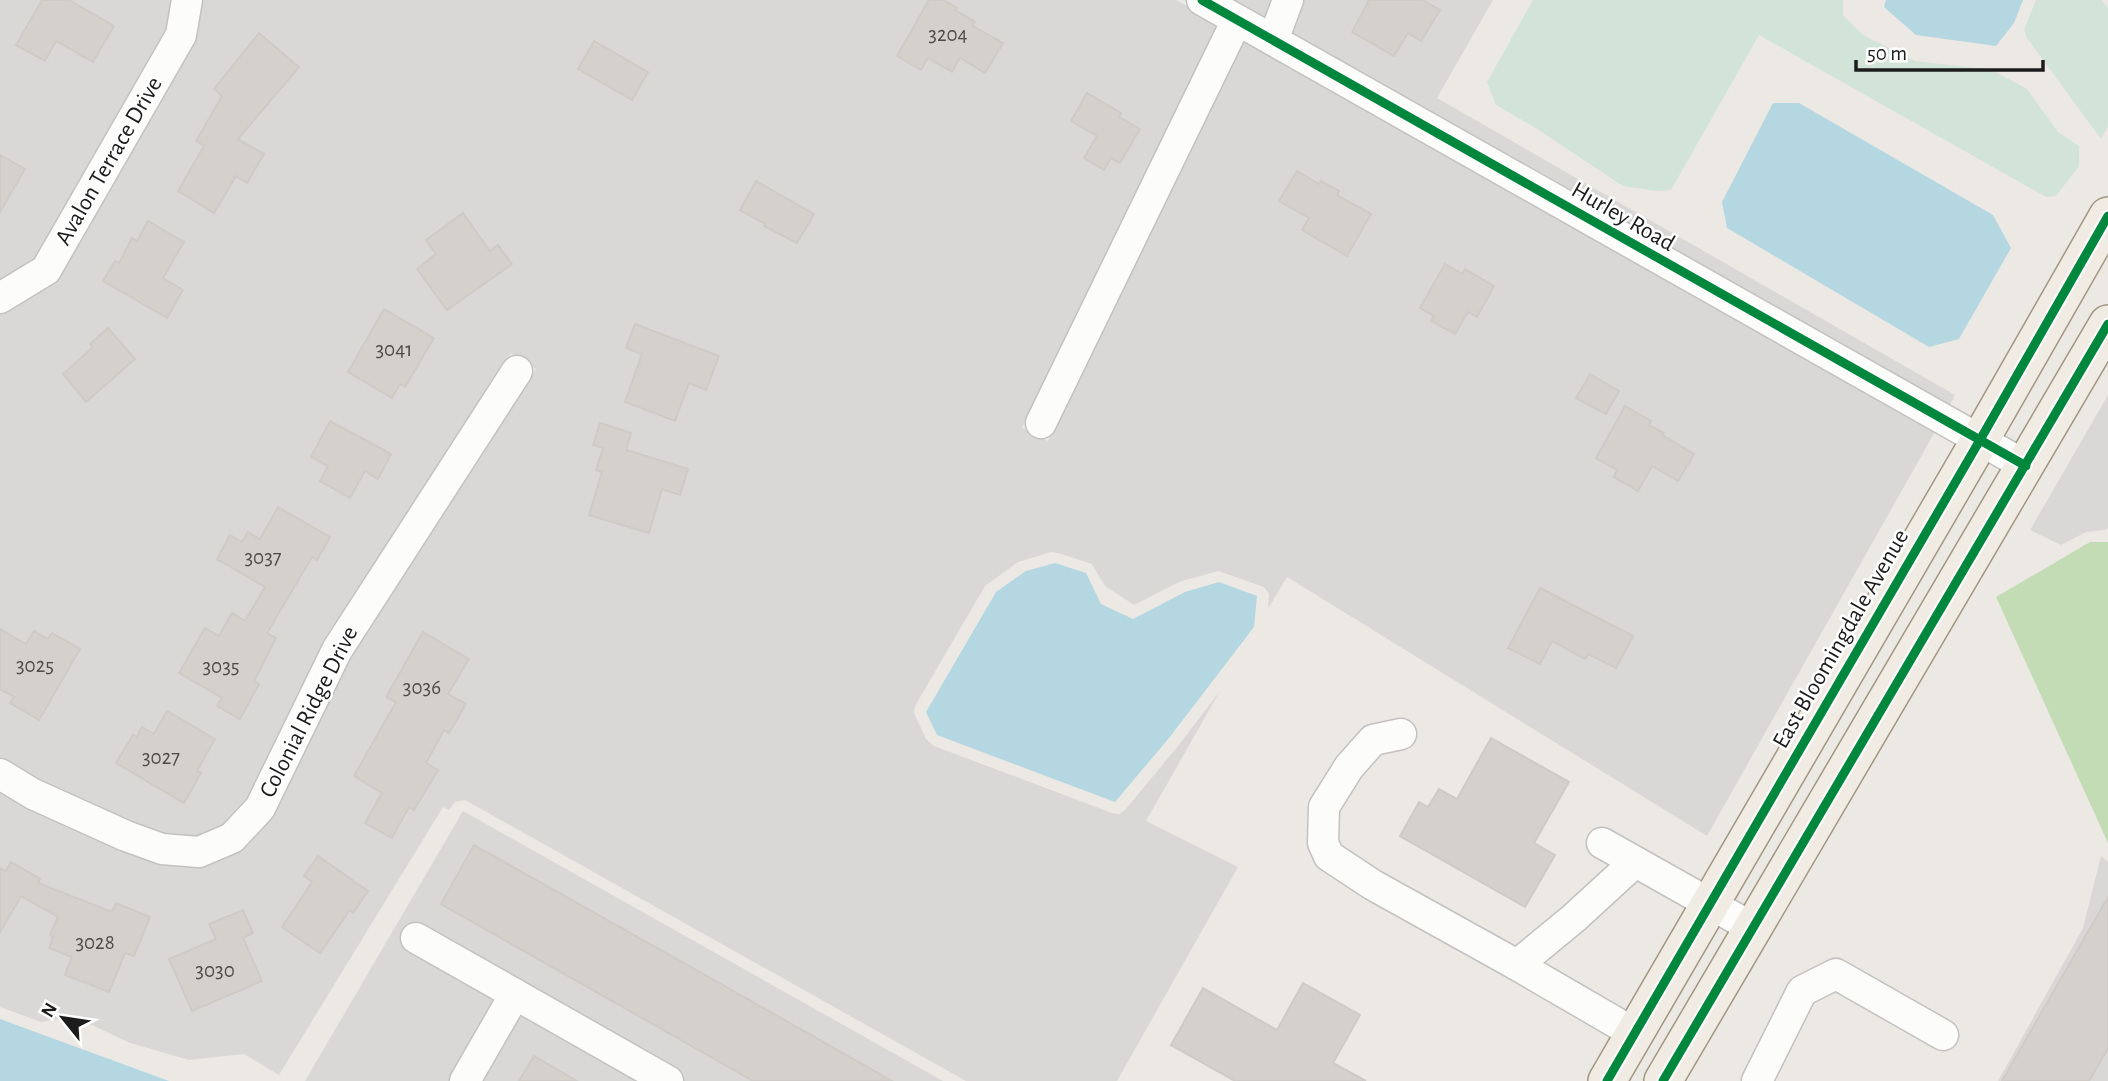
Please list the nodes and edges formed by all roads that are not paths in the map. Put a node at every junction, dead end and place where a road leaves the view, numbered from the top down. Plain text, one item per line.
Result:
1 (187, 0) edge
2 (1202, 0) edge
3 (1288, 0) edge
4 (1237, 20) junction
5 (1272, 40) junction
6 (2108, 216) edge
7 (0, 298) edge
8 (2108, 324) edge
9 (517, 371) dead end
10 (1041, 423) dead end
11 (1980, 440) junction
12 (2026, 466) junction
13 (1401, 734) dead end
14 (0, 774) edge
15 (1602, 843) dead end
16 (1635, 862) junction
17 (1709, 904) junction
18 (1753, 928) junction
19 (416, 937) dead end
20 (1517, 965) junction
21 (515, 994) junction
22 (1634, 1033) junction
23 (1943, 1035) dead end
24 (465, 1081) edge
25 (668, 1081) edge
26 (1607, 1081) edge
27 (1663, 1081) edge
28 (1757, 1081) edge

1 - 7 street, Avalon Terrace Drive
2 - 4 street, Hurley Road
3 - 5 street
4 - 5 street, Hurley Road
4 - 10 street
5 - 11 street, Hurley Road
6 - 11 main road, East Bloomingdale Avenue
8 - 12 main road
9 - 14 street, Colonial Ridge Drive
11 - 12 street, Hurley Road
11 - 17 main road, East Bloomingdale Avenue
12 - 18 main road
13 - 20 street
15 - 16 street
16 - 17 street
16 - 20 street
17 - 18 street
17 - 22 main road, East Bloomingdale Avenue
18 - 27 main road
19 - 21 street
20 - 22 street
21 - 24 street
21 - 25 street
22 - 26 main road, East Bloomingdale Avenue
23 - 28 street

